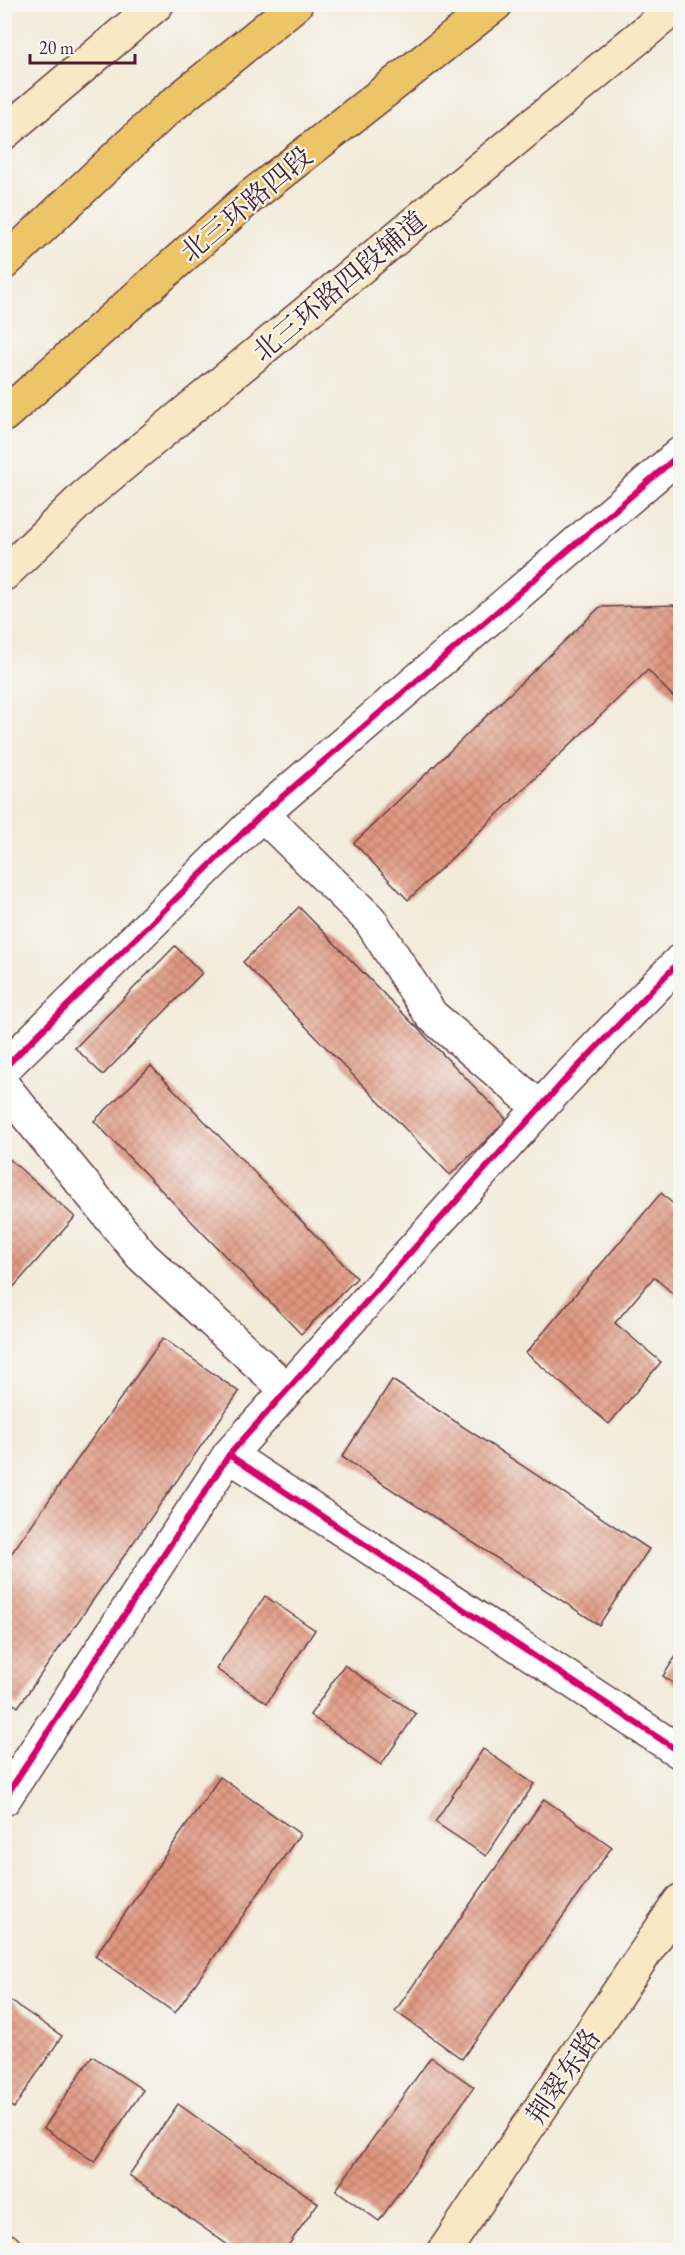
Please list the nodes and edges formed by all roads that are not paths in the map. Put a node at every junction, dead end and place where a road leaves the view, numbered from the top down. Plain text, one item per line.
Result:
1 (156, 4) edge
2 (280, 4) edge
3 (296, 4) edge
4 (505, 4) edge
5 (679, 4) edge
6 (486, 13) edge
7 (238, 52) junction
8 (4, 133) edge
9 (4, 262) edge
10 (4, 416) edge
11 (679, 458) edge
12 (4, 574) edge
13 (262, 814) junction
14 (681, 961) edge
15 (4, 1068) edge
16 (4, 1087) edge
17 (540, 1108) junction
18 (287, 1390) junction
19 (229, 1455) junction
20 (681, 1752) edge
21 (10, 1778) edge
22 (681, 1900) edge
23 (445, 2250) edge

1 - 8 main road
2 - 7 highway
3 - 7 highway
4 - 6 highway, 北三环路四段
5 - 12 main road, 北三环路四段辅道
6 - 10 highway, 北三环路四段
7 - 9 highway
11 - 13 street
13 - 15 street
13 - 17 street
14 - 17 street
16 - 18 street
17 - 18 street
18 - 19 street
19 - 20 street
19 - 21 street
22 - 23 main road, 荆翠东路

